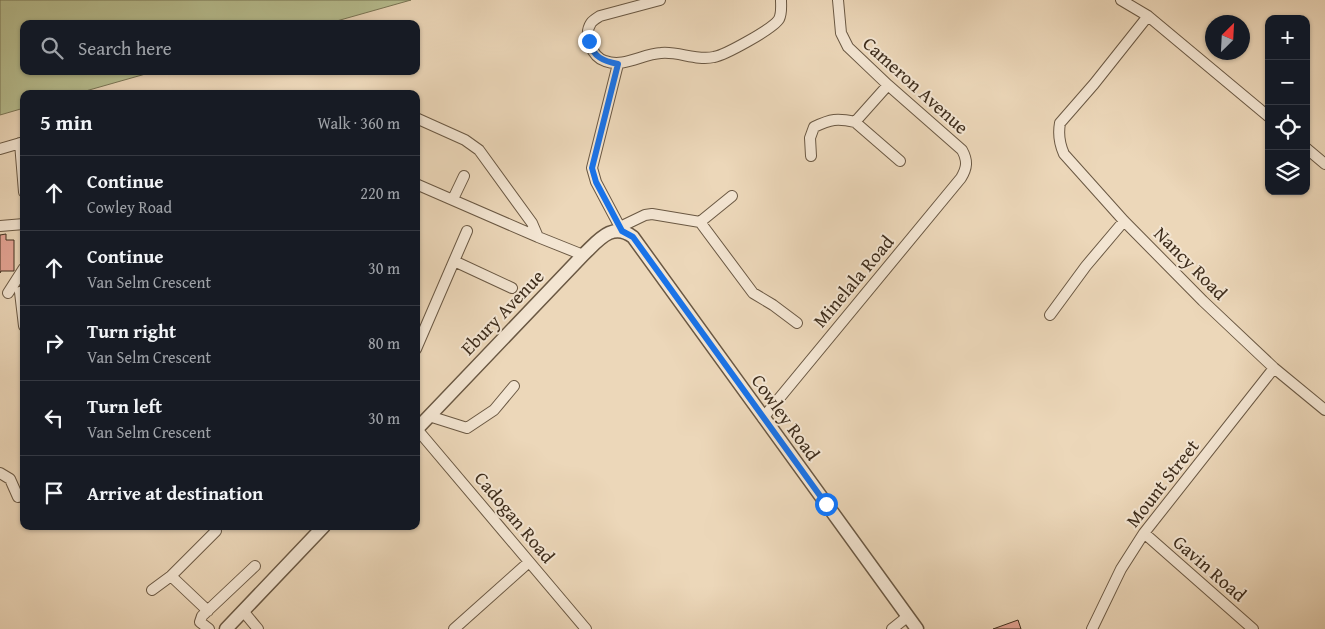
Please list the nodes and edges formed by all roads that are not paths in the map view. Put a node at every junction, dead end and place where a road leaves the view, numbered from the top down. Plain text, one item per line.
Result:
1 (660, 0) edge
2 (781, 0) edge
3 (838, 0) edge
4 (1121, 0) edge
5 (1148, 16) junction
6 (618, 64) junction
7 (888, 86) junction
8 (1265, 114) edge
9 (420, 120) edge
10 (855, 122) junction
11 (20, 143) edge
12 (0, 149) edge
13 (1308, 150) edge
14 (811, 156) dead end
15 (900, 161) dead end
16 (1325, 164) edge
17 (967, 165) joint
18 (464, 176) dead end
19 (420, 186) edge
20 (732, 196) dead end
21 (453, 199) junction
22 (1124, 221) junction
23 (700, 222) junction
24 (20, 224) edge
25 (0, 226) edge
26 (621, 229) junction
27 (467, 231) dead end
28 (538, 237) junction
29 (583, 255) junction
30 (454, 261) junction
31 (20, 273) edge
32 (512, 288) dead end
33 (20, 292) edge
34 (4, 293) edge
35 (1050, 315) dead end
36 (796, 323) dead end
37 (420, 340) edge
38 (1274, 368) junction
39 (514, 386) dead end
40 (1325, 410) edge
41 (429, 416) junction
42 (764, 418) junction
43 (420, 426) edge
44 (420, 433) edge
45 (0, 473) edge
46 (18, 497) dead end
47 (320, 530) edge
48 (216, 531) dead end
49 (1144, 532) junction
50 (529, 562) junction
51 (255, 566) dead end
52 (171, 576) junction
53 (152, 590) dead end
54 (208, 611) junction
55 (243, 611) junction
56 (907, 616) junction
57 (209, 629) edge
58 (226, 629) edge
59 (258, 629) edge
60 (454, 629) edge
61 (586, 629) edge
62 (892, 629) edge
63 (917, 629) edge
64 (1092, 629) edge
65 (1253, 629) edge

1 - 6 street
2 - 6 street
3 - 7 street, Cameron Avenue
4 - 5 street
5 - 8 street
5 - 22 street, Nancy Road
6 - 26 street
7 - 10 street
7 - 17 street, Cameron Avenue
9 - 28 street
10 - 14 street
10 - 15 street
11 - 12 street
13 - 16 street
17 - 42 street, Minelala Road
18 - 21 street
19 - 21 street
20 - 23 street
21 - 28 street
22 - 35 street
22 - 38 street, Nancy Road
23 - 26 street
23 - 36 street
24 - 25 street
26 - 29 street, Ebury Avenue
26 - 42 street, Cowley Road
27 - 30 street
28 - 29 street
29 - 41 street, Ebury Avenue
30 - 32 street
30 - 37 street
31 - 34 street
33 - 34 street
38 - 40 street, Nancy Road
38 - 49 street, Mount Street
39 - 41 street
41 - 43 street, Ebury Avenue
42 - 56 street, Cowley Road
44 - 50 street, Cadogan Road
45 - 46 street
47 - 55 street
48 - 52 street
49 - 64 street, Mount Street
49 - 65 street, Gavin Road
50 - 60 street
50 - 61 street, Cadogan Road
51 - 54 street
52 - 53 street
52 - 54 street
54 - 57 street
55 - 58 street
55 - 59 street
56 - 62 street
56 - 63 street, Cowley Road

